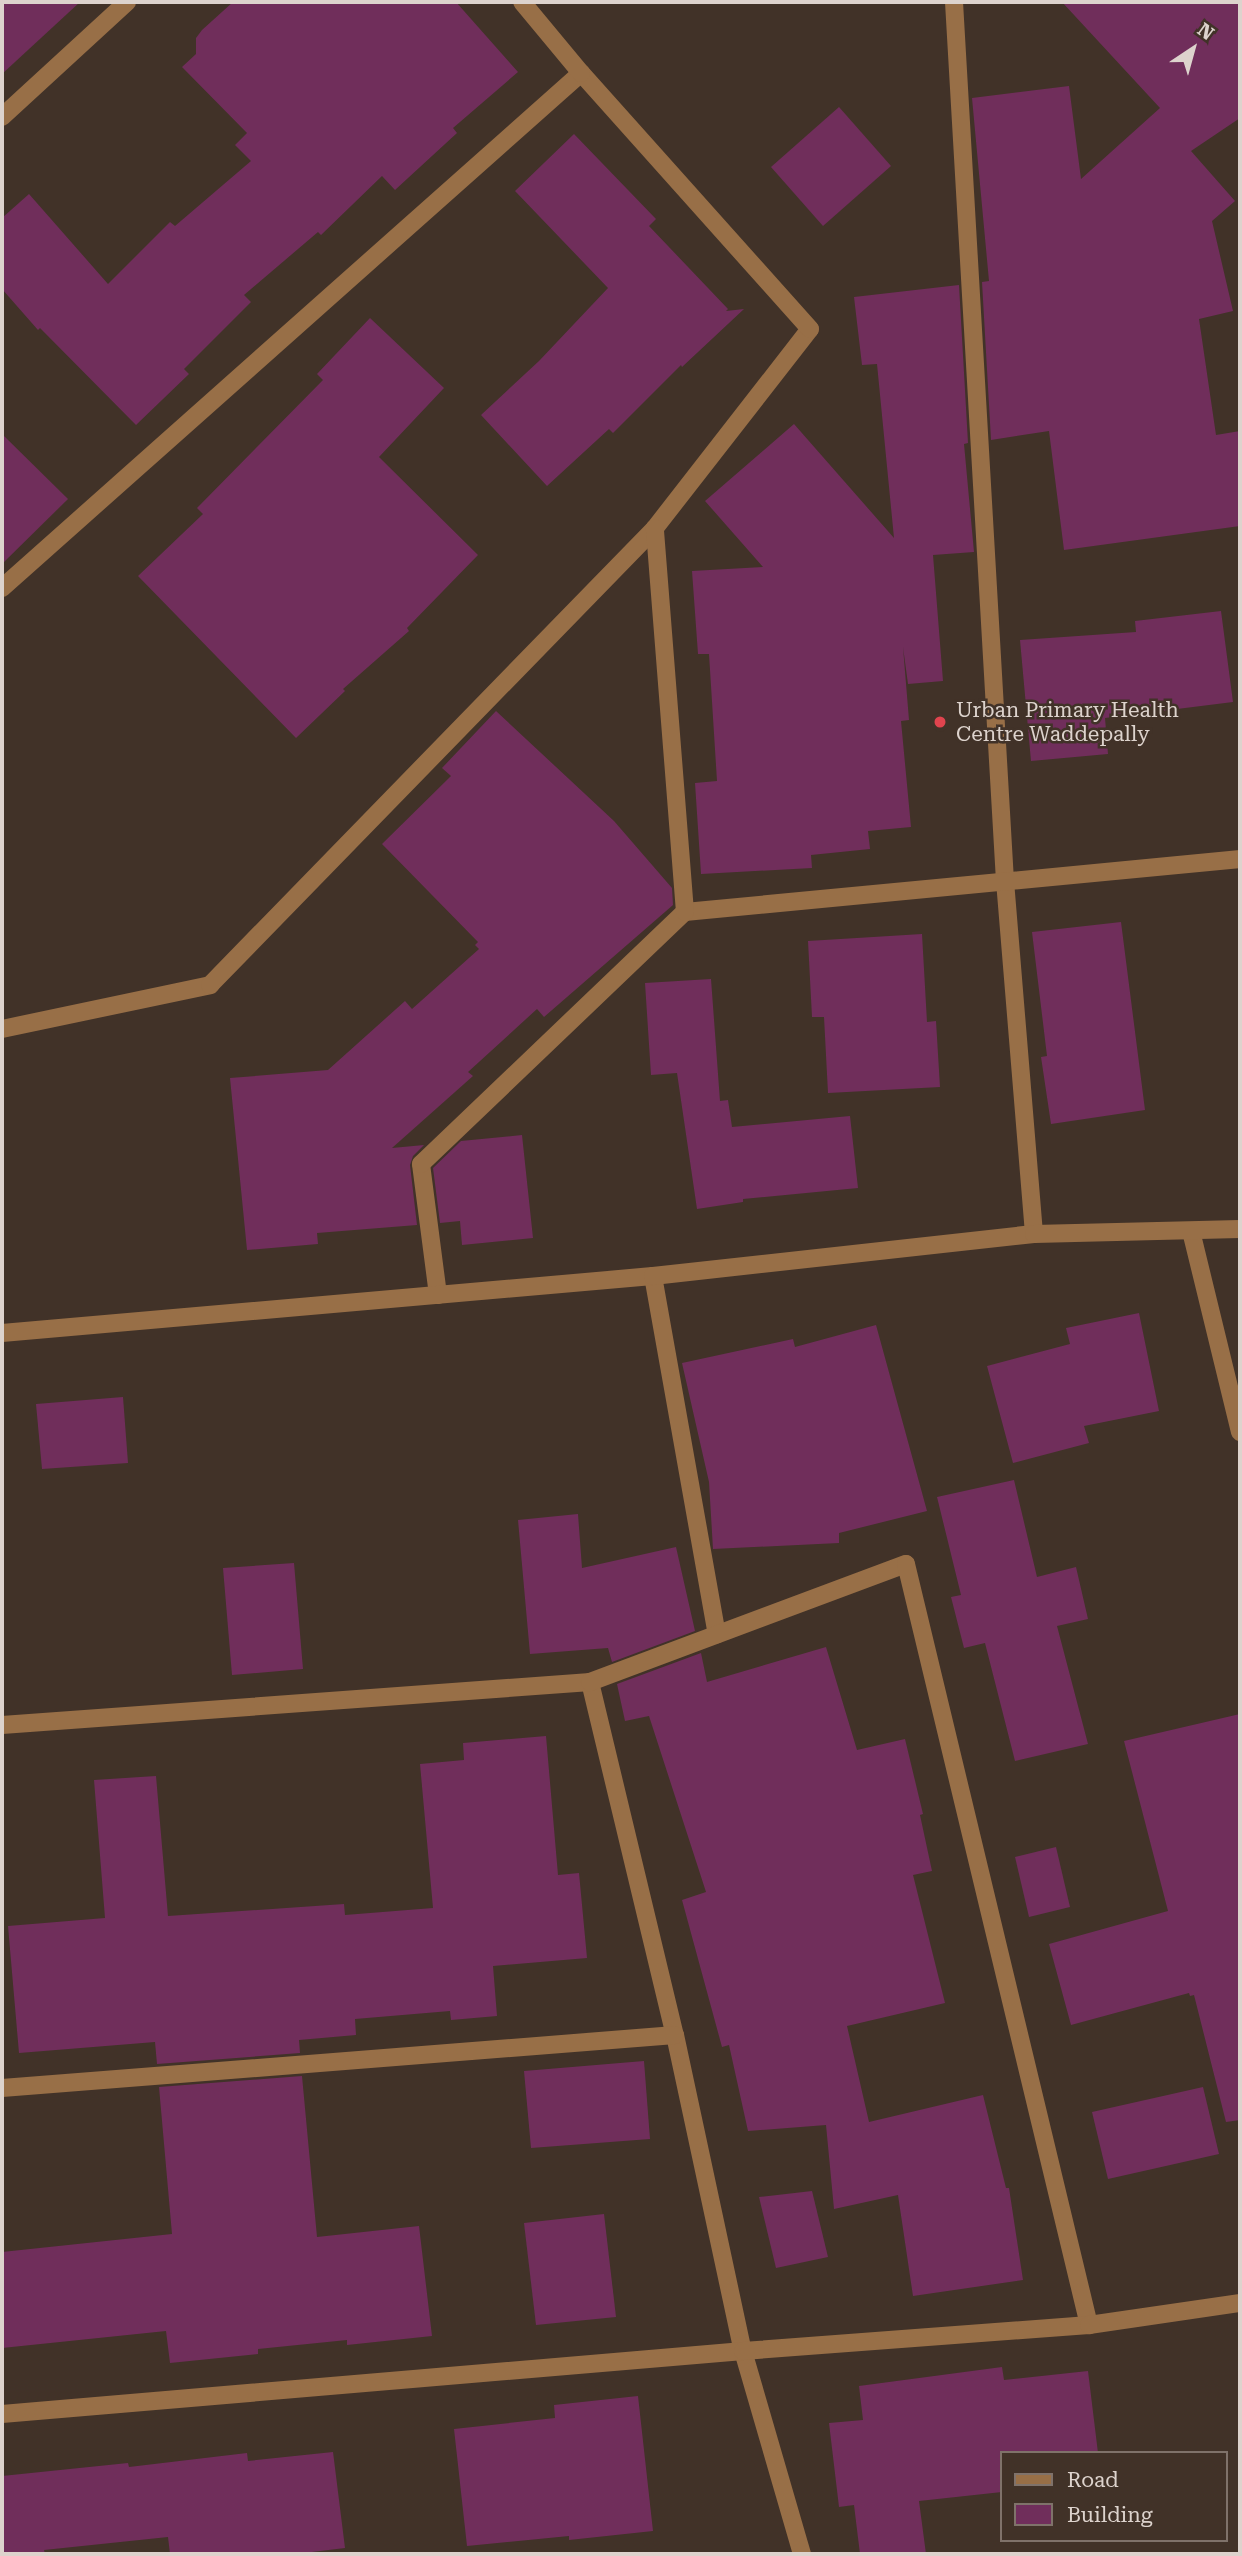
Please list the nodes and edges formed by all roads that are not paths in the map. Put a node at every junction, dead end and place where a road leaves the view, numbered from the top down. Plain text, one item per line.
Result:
1 (127, 2) edge
2 (522, 2) edge
3 (954, 2) edge
4 (581, 73) junction
5 (2, 117) edge
6 (654, 528) junction
7 (2, 588) edge
8 (1240, 859) edge
9 (1004, 881) junction
10 (685, 912) junction
11 (2, 1029) edge
12 (1240, 1229) edge
13 (1191, 1231) junction
14 (1034, 1234) junction
15 (653, 1276) junction
16 (438, 1295) junction
17 (2, 1333) edge
18 (1240, 1433) edge
19 (717, 1634) junction
20 (590, 1682) junction
21 (2, 1725) edge
22 (675, 2035) junction
23 (2, 2088) edge
24 (1240, 2304) edge
25 (1089, 2325) junction
26 (743, 2351) junction
27 (2, 2414) edge
28 (802, 2554) edge

1 - 5 street
2 - 4 street
3 - 9 street
4 - 6 street
4 - 7 street
6 - 10 street
6 - 11 street
8 - 9 street
9 - 10 street
9 - 14 street
10 - 16 street
12 - 13 street
13 - 14 street
13 - 18 street
14 - 15 street
15 - 16 street
15 - 19 street
16 - 17 street
19 - 20 street
19 - 25 street
20 - 21 street
20 - 22 street
22 - 23 street
22 - 26 street
24 - 25 street
25 - 26 street
26 - 27 street
26 - 28 street

